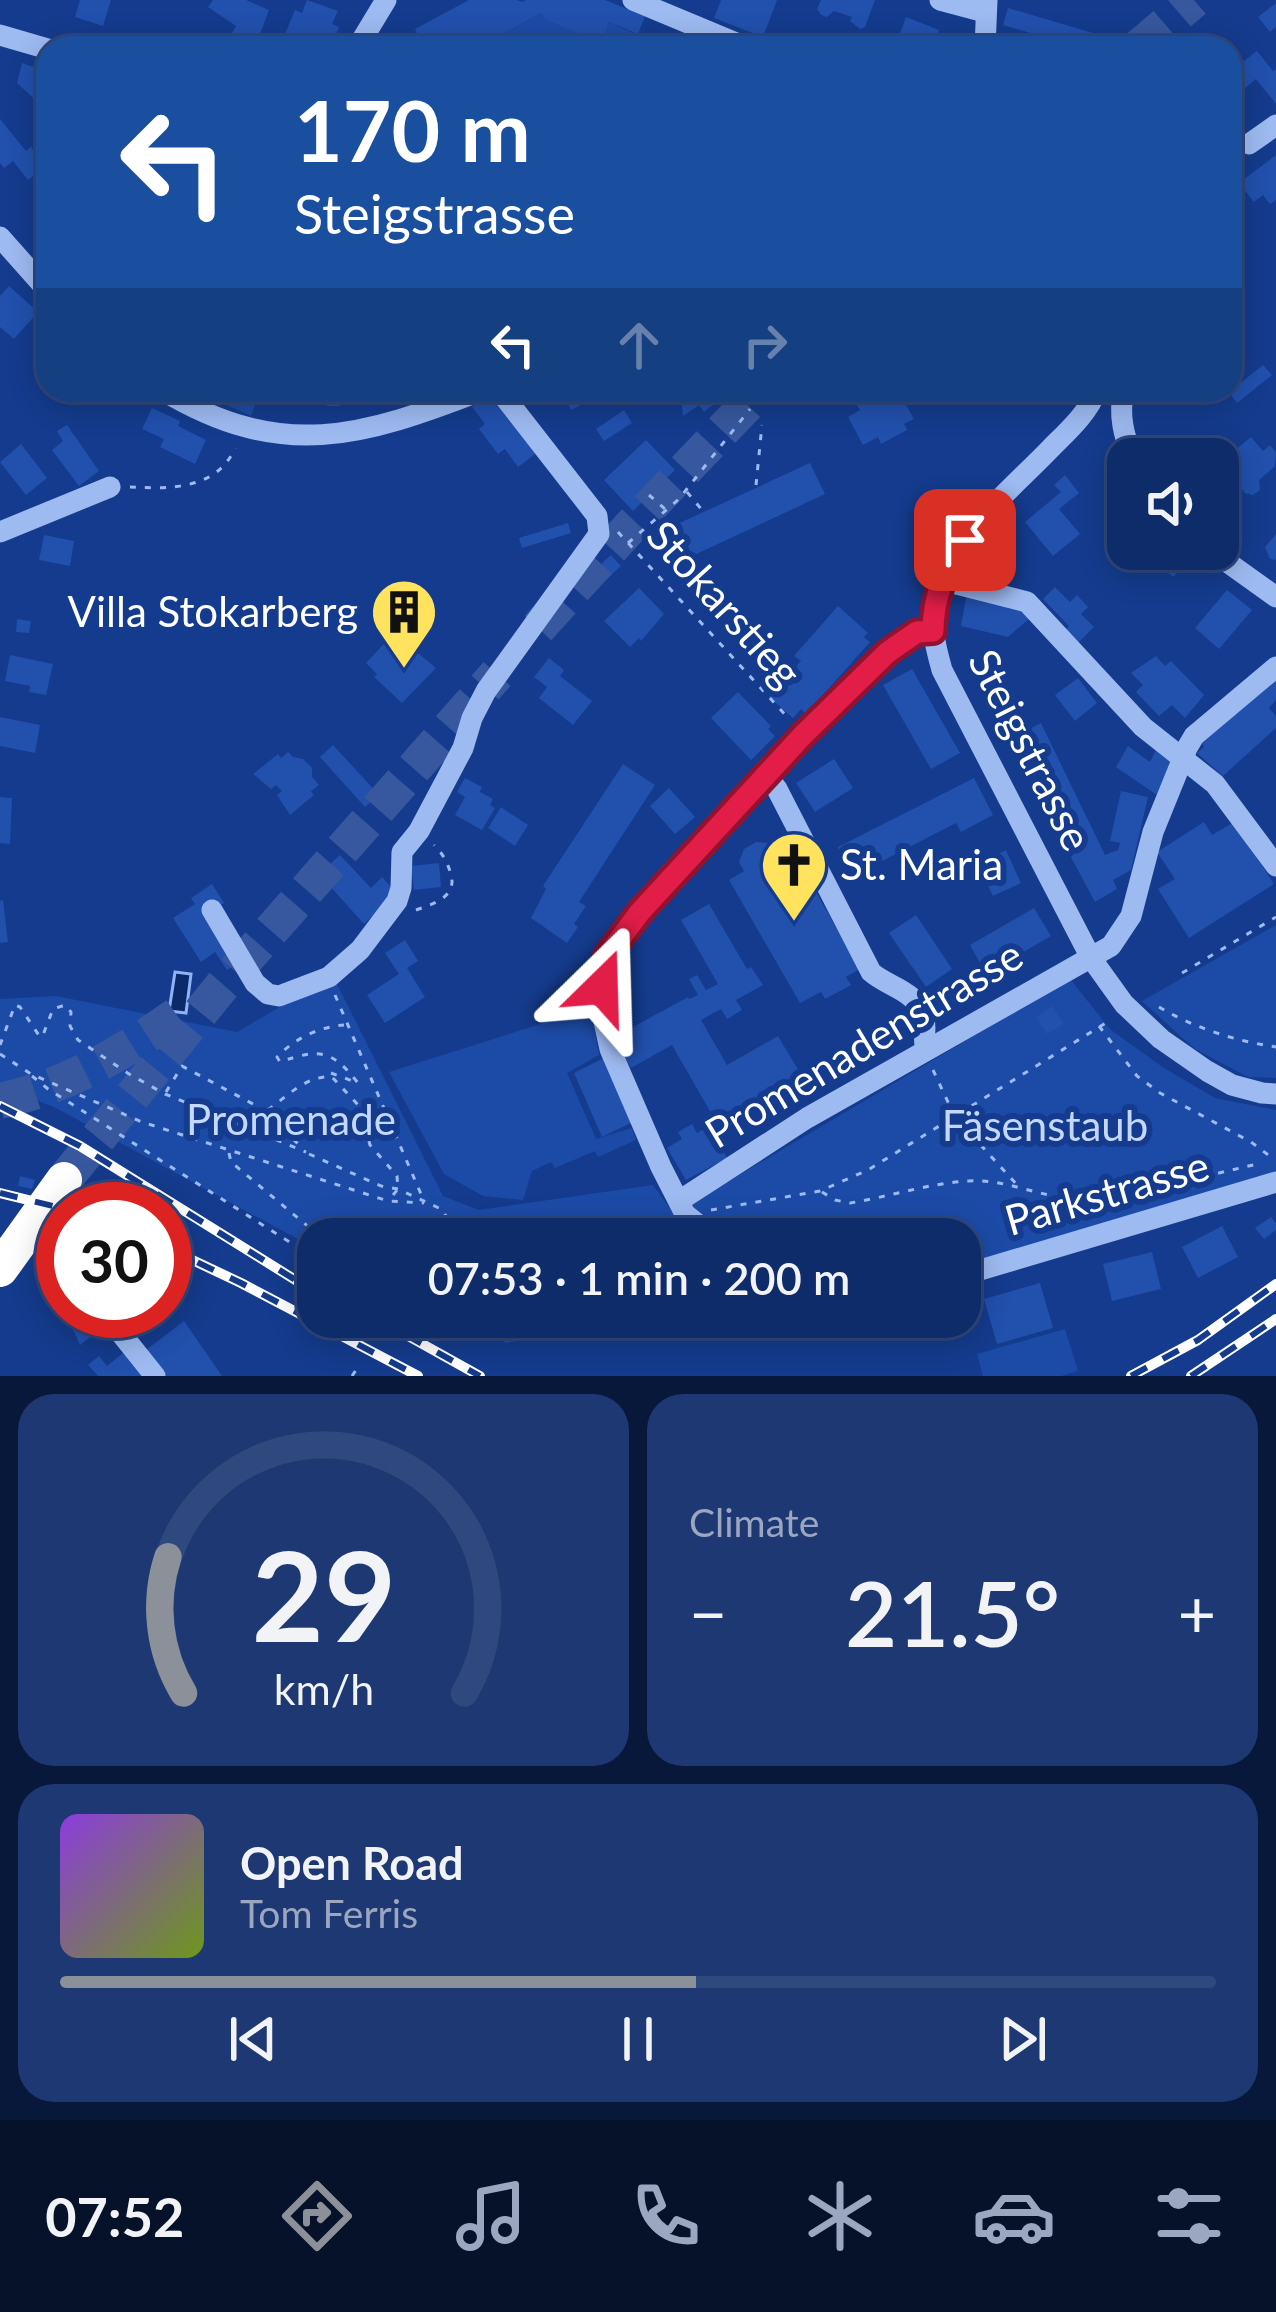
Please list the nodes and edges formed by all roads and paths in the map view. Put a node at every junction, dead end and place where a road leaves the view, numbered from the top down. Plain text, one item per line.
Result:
1 (386, 0) edge
2 (633, 0) edge
3 (940, 0) edge
4 (986, 6) edge
5 (0, 35) edge
6 (364, 36) edge
7 (719, 36) edge
8 (36, 46) edge
9 (1276, 124) edge
10 (1249, 144) dead end
11 (0, 237) edge
12 (36, 278) edge
13 (182, 402) edge
14 (448, 402) edge
15 (509, 402) edge
16 (1090, 402) edge
17 (1121, 402) edge
18 (750, 409) dead end
19 (762, 425) dead end
20 (1125, 438) edge
21 (233, 453) dead end
22 (756, 485) dead end
23 (110, 488) joint
24 (686, 490) junction
25 (649, 495) dead end
26 (666, 510) junction
27 (702, 510) dead end
28 (596, 516) junction
29 (0, 532) edge
30 (628, 543) junction
31 (1238, 570) edge
32 (941, 580) junction
33 (1276, 597) edge
34 (933, 631) junction
35 (1276, 667) edge
36 (803, 735) junction
37 (1183, 760) junction
38 (766, 775) junction
39 (419, 831) junction
40 (1276, 866) edge
41 (212, 910) dead end
42 (1276, 917) edge
43 (386, 920) junction
44 (1091, 958) junction
45 (1182, 973) dead end
46 (329, 977) junction
47 (1156, 1004) dead end
48 (1110, 1020) dead end
49 (346, 1025) junction
50 (1099, 1026) junction
51 (0, 1046) edge
52 (1276, 1047) edge
53 (926, 1050) junction
54 (0, 1054) edge
55 (31, 1075) junction
56 (332, 1077) junction
57 (165, 1094) junction
58 (1276, 1094) edge
59 (266, 1111) junction
60 (955, 1117) junction
61 (228, 1152) junction
62 (307, 1152) junction
63 (64, 1180) tunnel mouth
64 (1276, 1182) edge
65 (398, 1189) junction
66 (1020, 1189) junction
67 (820, 1192) junction
68 (388, 1201) junction
69 (424, 1203) junction
70 (682, 1208) junction
71 (298, 1218) edge
72 (447, 1218) edge
73 (635, 1218) edge
74 (693, 1218) edge
75 (297, 1247) edge
76 (0, 1269) edge
77 (981, 1270) edge
78 (124, 1338) edge
79 (358, 1367) dead end
80 (154, 1376) edge
81 (352, 1376) edge

1 - 6 street
2 - 7 street
3 - 4 street
5 - 8 street
9 - 10 street
11 - 12 street
13 - 14 street
15 - 28 street
16 - 32 street, Steigstrasse
17 - 20 street
18 - 24 path
19 - 22 path
21 - 23 path
23 - 29 street
24 - 26 path
24 - 27 path
25 - 26 path
26 - 30 path
28 - 30 path, Stokarstieg
28 - 39 street
30 - 36 path, Stokarstieg
31 - 33 street
32 - 34 street, Steigstrasse
32 - 37 street
34 - 36 street
34 - 44 street, Steigstrasse
35 - 37 street, Promenadenstrasse
36 - 38 street
37 - 40 street
37 - 44 street, Promenadenstrasse
38 - 53 street
38 - 70 street
39 - 43 street
39 - 43 path
41 - 46 street
42 - 45 path
43 - 46 street
44 - 53 street, Promenadenstrasse
44 - 58 street, Steigstrasse
46 - 49 path
47 - 52 path
48 - 50 path
49 - 56 path
49 - 69 path
50 - 60 path
50 - 66 path
51 - 57 path
53 - 60 path
53 - 70 street, Promenadenstrasse
54 - 55 path
55 - 61 path
55 - 75 path
56 - 59 path
56 - 65 path
57 - 59 path
57 - 62 path
59 - 62 path
60 - 66 path
60 - 67 path
61 - 68 path
61 - 71 path
62 - 65 path
63 - 76 highway
64 - 77 street, Parkstrasse
65 - 68 path
65 - 69 path
66 - 67 path
67 - 70 path
68 - 69 path
69 - 72 path
70 - 73 path
70 - 74 street
78 - 80 street
79 - 81 path

